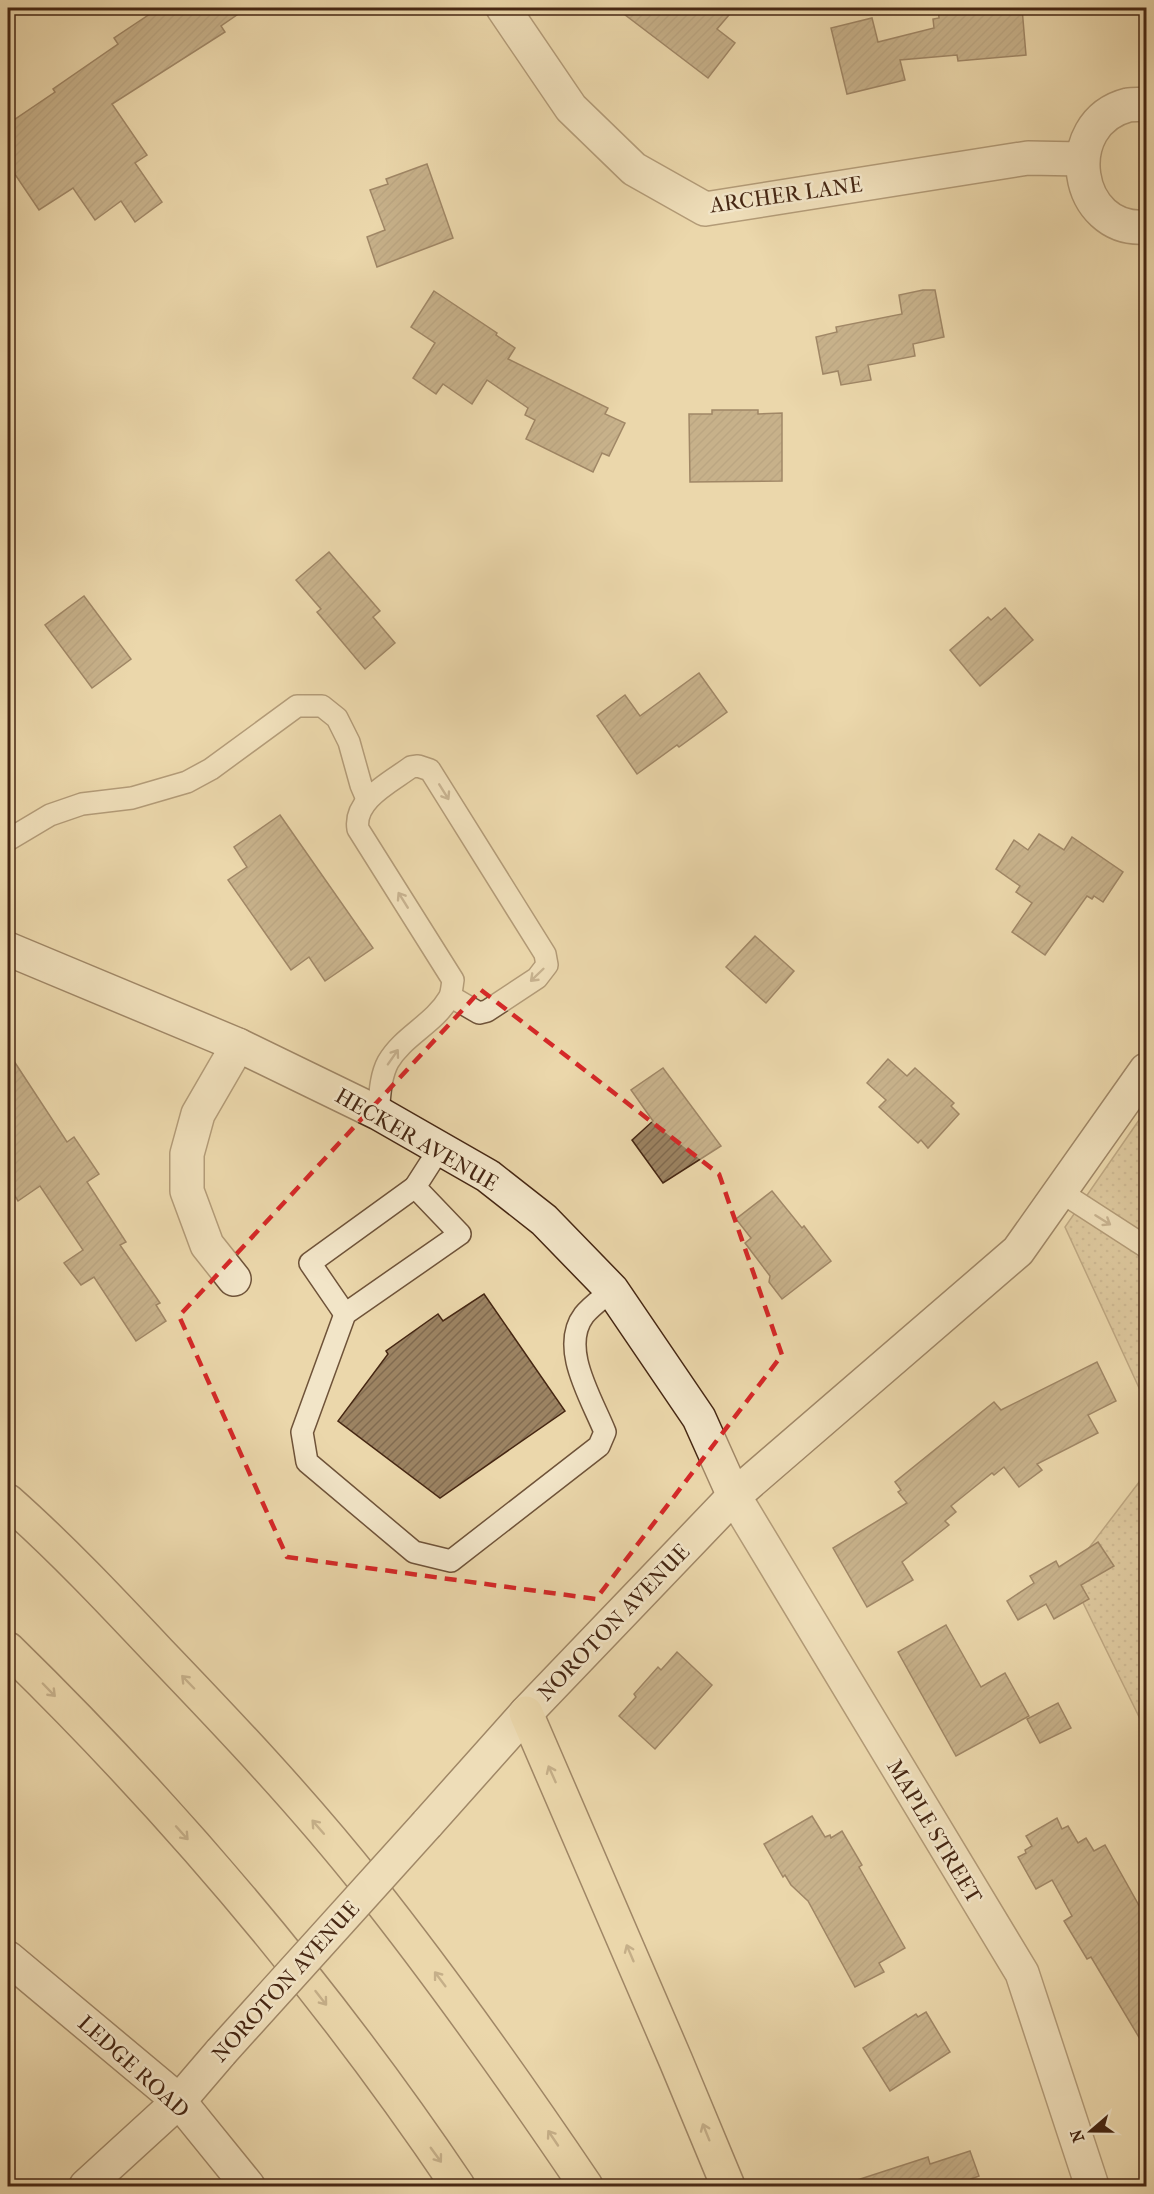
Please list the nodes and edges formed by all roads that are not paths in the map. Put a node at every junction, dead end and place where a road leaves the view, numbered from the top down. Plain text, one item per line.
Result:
1 (503, 8) edge
2 (1146, 104) edge
3 (1082, 159) junction
4 (1146, 227) edge
5 (367, 799) junction
6 (8, 840) edge
7 (8, 949) edge
8 (450, 996) junction
9 (238, 1045) junction
10 (1146, 1070) edge
11 (378, 1113) junction
12 (440, 1148) junction
13 (415, 1187) junction
14 (1061, 1192) junction
15 (1146, 1247) edge
16 (234, 1279) dead end
17 (612, 1290) junction
18 (345, 1314) junction
19 (734, 1496) junction
20 (8, 1501) edge
21 (8, 1649) edge
22 (526, 1713) junction
23 (8, 1958) edge
24 (179, 2101) junction
25 (86, 2187) edge
26 (248, 2187) edge
27 (458, 2187) edge
28 (586, 2187) edge
29 (728, 2187) edge
30 (1092, 2187) edge

1 - 3 main road, ARCHER LANE
2 - 3 main road
3 - 4 main road
5 - 6 lane
8 -> 5 lane
5 -> 8 lane
7 - 9 main road, HECKER AVENUE
11 -> 8 lane
9 - 11 main road, HECKER AVENUE
9 - 16 main road
10 - 14 main road, NOROTON AVENUE
11 - 12 main road, HECKER AVENUE
12 - 13 lane
12 - 17 main road, HECKER AVENUE
13 - 18 lane
13 - 18 lane
14 -> 15 lane
14 - 19 main road, NOROTON AVENUE
17 - 18 lane
17 - 19 main road, HECKER AVENUE
19 - 22 main road, NOROTON AVENUE
19 - 30 main road, MAPLE STREET
28 -> 20 highway
21 -> 27 highway
22 - 24 main road, NOROTON AVENUE, bridge
29 -> 22 highway
23 - 24 main road, LEDGE ROAD
24 - 25 main road, NOROTON AVENUE
24 - 26 main road, LEDGE ROAD

